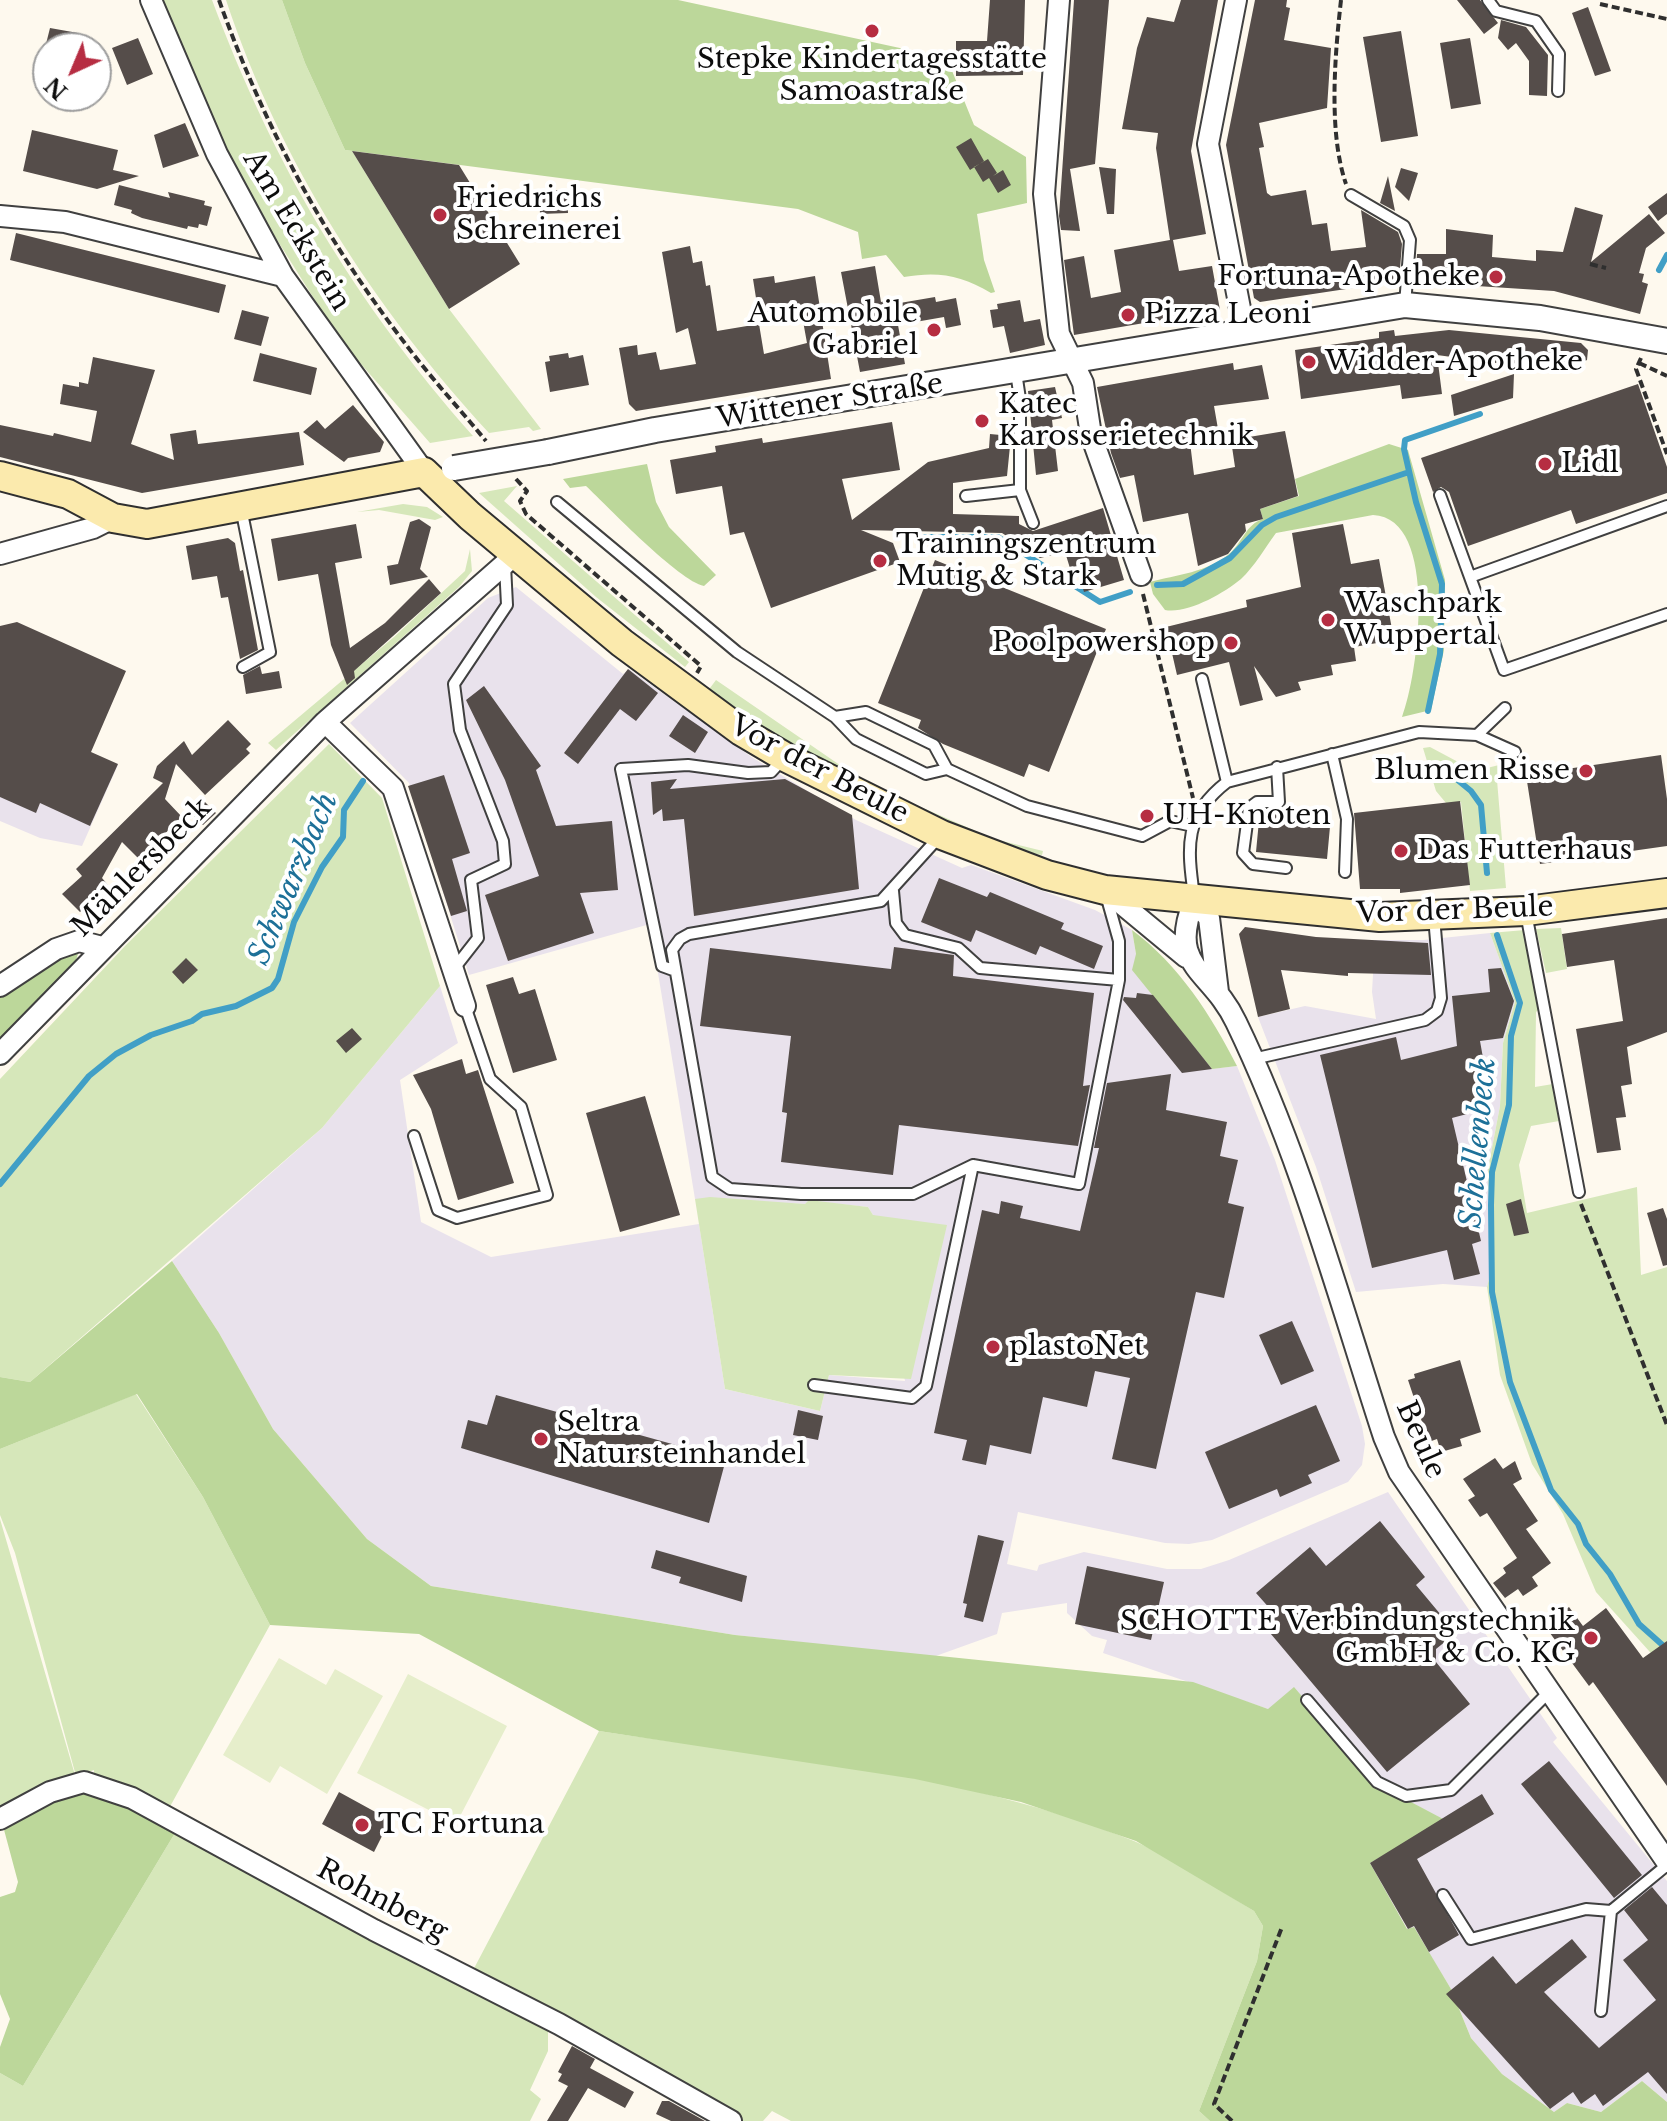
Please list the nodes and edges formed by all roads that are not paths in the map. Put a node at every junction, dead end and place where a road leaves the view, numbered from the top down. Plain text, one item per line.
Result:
1 (151, 0) edge
2 (1059, 0) edge
3 (1236, 0) edge
4 (1488, 0) edge
5 (1558, 91) dead end
6 (1351, 195) dead end
7 (0, 216) edge
8 (283, 276) junction
9 (1405, 305) junction
10 (1244, 329) junction
11 (1658, 340) edge
12 (1072, 361) junction
13 (1016, 372) junction
14 (424, 472) junction
15 (0, 476) edge
16 (1020, 490) junction
17 (1440, 495) dead end
18 (966, 496) dead end
19 (557, 502) dead end
20 (241, 506) junction
21 (1667, 506) edge
22 (113, 518) junction
23 (1033, 523) dead end
24 (0, 554) edge
25 (510, 559) junction
26 (1141, 575) road end
27 (1470, 577) junction
28 (1667, 614) edge
29 (243, 667) dead end
30 (1202, 679) dead end
31 (1505, 708) dead end
32 (835, 717) junction
33 (325, 722) junction
34 (1477, 735) junction
35 (1515, 752) dead end
36 (1332, 754) junction
37 (785, 757) junction
38 (1277, 767) junction
39 (947, 769) junction
40 (1227, 782) junction
41 (1193, 826) junction
42 (942, 835) junction
43 (1286, 868) dead end
44 (1345, 872) dead end
45 (1105, 890) junction
46 (893, 891) junction
47 (1667, 893) edge
48 (1194, 901) junction
49 (1526, 911) junction
50 (1434, 917) junction
51 (102, 947) junction
52 (1186, 957) junction
53 (453, 970) junction
54 (673, 970) junction
55 (1119, 980) junction
56 (0, 986) edge
57 (1218, 992) junction
58 (465, 1006) joint
59 (0, 1054) edge
60 (1252, 1060) junction
61 (414, 1136) dead end
62 (973, 1165) junction
63 (1579, 1192) road end
64 (814, 1385) dead end
65 (1548, 1693) junction
66 (1307, 1700) dead end
67 (0, 1819) edge
68 (1667, 1864) edge
69 (1443, 1895) dead end
70 (1611, 1911) junction
71 (1601, 2011) dead end
72 (731, 2121) edge

1 - 8 street, Am Eckstein
2 - 12 street
3 - 10 street
4 - 5 lane
6 - 9 lane
7 - 8 street
8 - 14 street, Am Eckstein
9 - 10 street, Wittener Straße
9 - 11 street, Wittener Straße
10 - 12 street, Wittener Straße
12 - 13 street, Wittener Straße
12 - 26 street
13 - 14 street, Wittener Straße, bridge
13 - 16 lane
14 - 20 main road, Wittener Straße
14 - 25 main road, Vor der Beule
15 - 22 main road
16 - 18 lane
16 - 23 lane
17 - 27 lane
19 - 32 lane
20 - 22 main road, Wittener Straße
20 - 29 lane
21 - 27 lane
22 - 24 street, Wittener Straße
25 - 33 street, Mählersbeck
25 - 37 main road, Vor der Beule
25 - 53 lane
27 - 28 lane
30 - 40 lane
31 - 34 lane
32 - 39 lane
32 - 39 lane
33 - 51 street, Mählersbeck
33 - 53 street
34 - 35 lane
34 - 36 lane
36 - 38 lane
36 - 44 lane
37 - 42 main road, Vor der Beule
37 - 54 lane
38 - 40 lane
38 - 43 lane
39 - 41 lane
40 - 41 lane
41 - 48 lane
42 - 45 main road, Vor der Beule
42 - 46 lane
45 - 48 main road, Vor der Beule
45 - 52 street, Beule
45 - 55 lane
46 - 54 lane
46 - 55 lane
47 - 49 main road, Vor der Beule
48 - 50 main road, Vor der Beule
48 - 52 street
48 - 57 street, Beule
49 - 50 main road, Vor der Beule
49 - 63 lane
50 - 60 lane
51 - 56 street
51 - 59 street, Mählersbeck
52 - 57 street, Beule
53 - 58 street
54 - 62 lane
55 - 62 lane
57 - 60 street, Beule
58 - 61 lane
60 - 65 street, Beule
62 - 64 lane
65 - 66 lane
65 - 68 street, Beule
67 - 72 street, Rohnberg
68 - 70 lane
69 - 70 lane
70 - 71 lane

